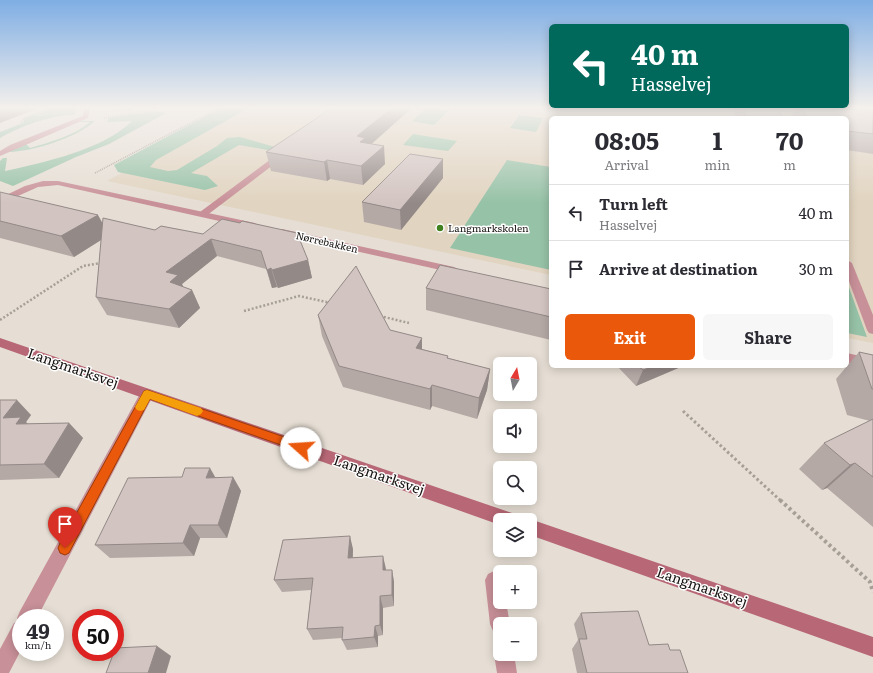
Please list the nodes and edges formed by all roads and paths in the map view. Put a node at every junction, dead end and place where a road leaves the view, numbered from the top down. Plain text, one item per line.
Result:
1 (31, 139) edge
2 (158, 139) edge
3 (286, 153) edge
4 (0, 154) edge
5 (70, 185) junction
6 (0, 192) edge
7 (10, 196) junction
8 (0, 201) edge
9 (203, 214) junction
10 (104, 263) edge
11 (849, 268) edge
12 (466, 273) edge
13 (336, 305) edge
14 (244, 311) dead end
15 (373, 314) edge
16 (0, 320) edge
17 (410, 323) dead end
18 (873, 330) edge
19 (0, 342) edge
20 (849, 358) edge
21 (873, 364) edge
22 (147, 394) junction
23 (683, 411) dead end
24 (493, 514) edge
25 (537, 530) edge
26 (873, 592) edge
27 (32, 609) edge
28 (12, 647) edge
29 (873, 647) edge
30 (505, 661) edge
31 (0, 669) edge
32 (506, 673) edge

1 - 4 street
2 - 5 path
3 - 9 street
5 - 7 street, Nørrebakken
5 - 9 street, Nørrebakken
6 - 7 street
7 - 8 street, Nørrebakken
9 - 12 street, Nørrebakken
10 - 16 path
11 - 18 street
13 - 14 path
15 - 17 path
19 - 22 main road, Langmarksvej
20 - 21 street
22 - 24 main road, Langmarksvej
22 - 27 street
23 - 26 path
25 - 29 main road, Langmarksvej
28 - 31 street
30 - 32 street

